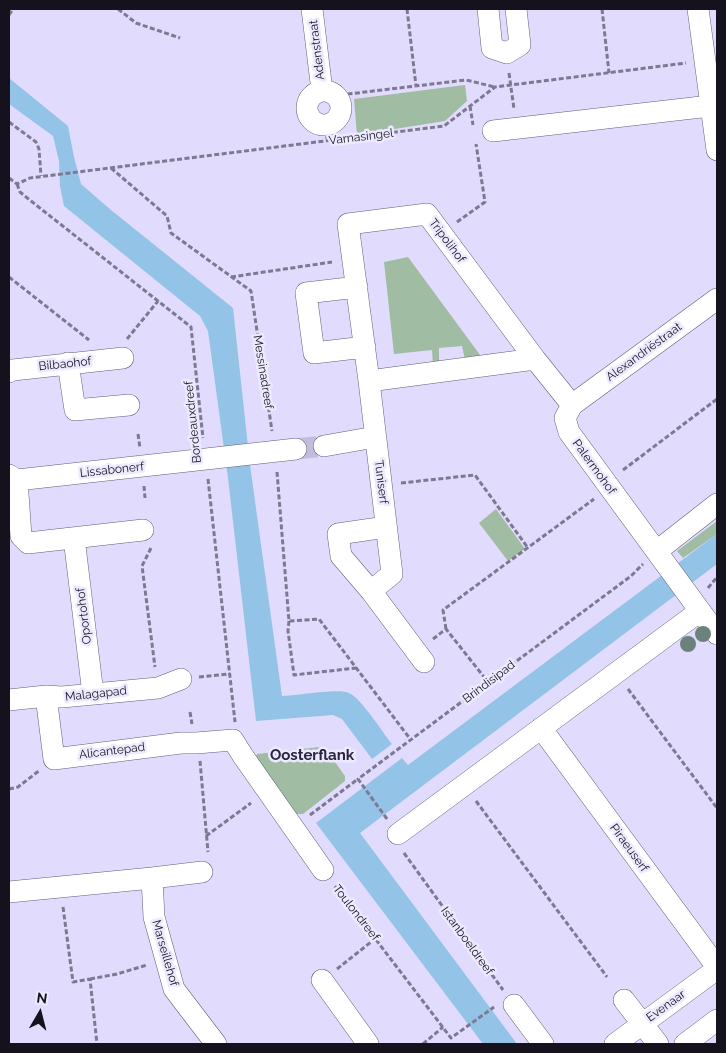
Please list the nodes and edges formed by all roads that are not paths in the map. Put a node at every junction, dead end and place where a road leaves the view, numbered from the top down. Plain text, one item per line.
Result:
1 (312, 9) edge
2 (488, 9) edge
3 (516, 9) edge
4 (698, 9) edge
5 (329, 93) junction
6 (710, 106) junction
7 (483, 132) road end
8 (717, 150) edge
9 (357, 287) junction
10 (717, 299) edge
11 (365, 347) junction
12 (117, 358) road end
13 (535, 359) junction
14 (68, 363) junction
15 (9, 372) edge
16 (369, 381) junction
17 (130, 405) dead end
18 (572, 405) junction
19 (375, 437) junction
20 (324, 446) tunnel mouth
21 (276, 452) tunnel mouth
22 (13, 478) edge
23 (717, 504) edge
24 (386, 527) junction
25 (146, 535) road end
26 (74, 538) junction
27 (660, 556) junction
28 (371, 591) junction
29 (707, 617) edge
30 (420, 656) road end
31 (181, 679) road end
32 (93, 694) junction
33 (46, 696) junction
34 (9, 700) edge
35 (541, 728) junction
36 (392, 827) road end
37 (323, 870) road end
38 (202, 872) road end
39 (152, 878) junction
40 (9, 892) edge
41 (717, 968) edge
42 (322, 980) road end
43 (624, 1000) dead end
44 (505, 1005) road end
45 (717, 1020) edge
46 (642, 1024) junction
47 (717, 1038) edge
48 (216, 1044) edge
49 (368, 1044) edge
50 (543, 1044) edge
51 (615, 1044) edge
52 (658, 1044) edge
53 (685, 1044) edge
54 (709, 1044) edge

1 - 5 street, Adenstraat
2 - 3 street
4 - 6 street
5 - 5 street, Adenstraat
6 - 7 street
6 - 8 street
9 - 11 street, Tripolihof
9 - 11 street
9 - 13 street, Tripolihof
10 - 18 street, Alexandriëstraat
11 - 16 street, Tripolihof
12 - 14 street, Bilbaohof
13 - 16 street
13 - 18 street
14 - 15 street, Bilbaohof
14 - 17 street
16 - 19 street, Tripolihof
18 - 27 street, Palermohof
19 - 20 street
19 - 24 street, Tuniserf
21 - 22 street, Lissabonerf
22 - 26 street
23 - 27 street
24 - 28 street, Tuniserf
24 - 28 street
25 - 26 street
26 - 32 street, Oportohof
27 - 29 street, Palermohof
28 - 30 street
29 - 35 street
31 - 32 street, Malagapad
32 - 33 street, Malagapad
33 - 34 street, Malagapad
33 - 37 street, Alicantepad
35 - 36 street
35 - 41 street, Piraeuserf
38 - 39 street
39 - 40 street
39 - 48 street, Marseillehof
41 - 46 street, Evenaar
42 - 49 street
43 - 46 street
44 - 50 street
45 - 53 street
46 - 51 street, Evenaar
46 - 52 street
47 - 54 street

